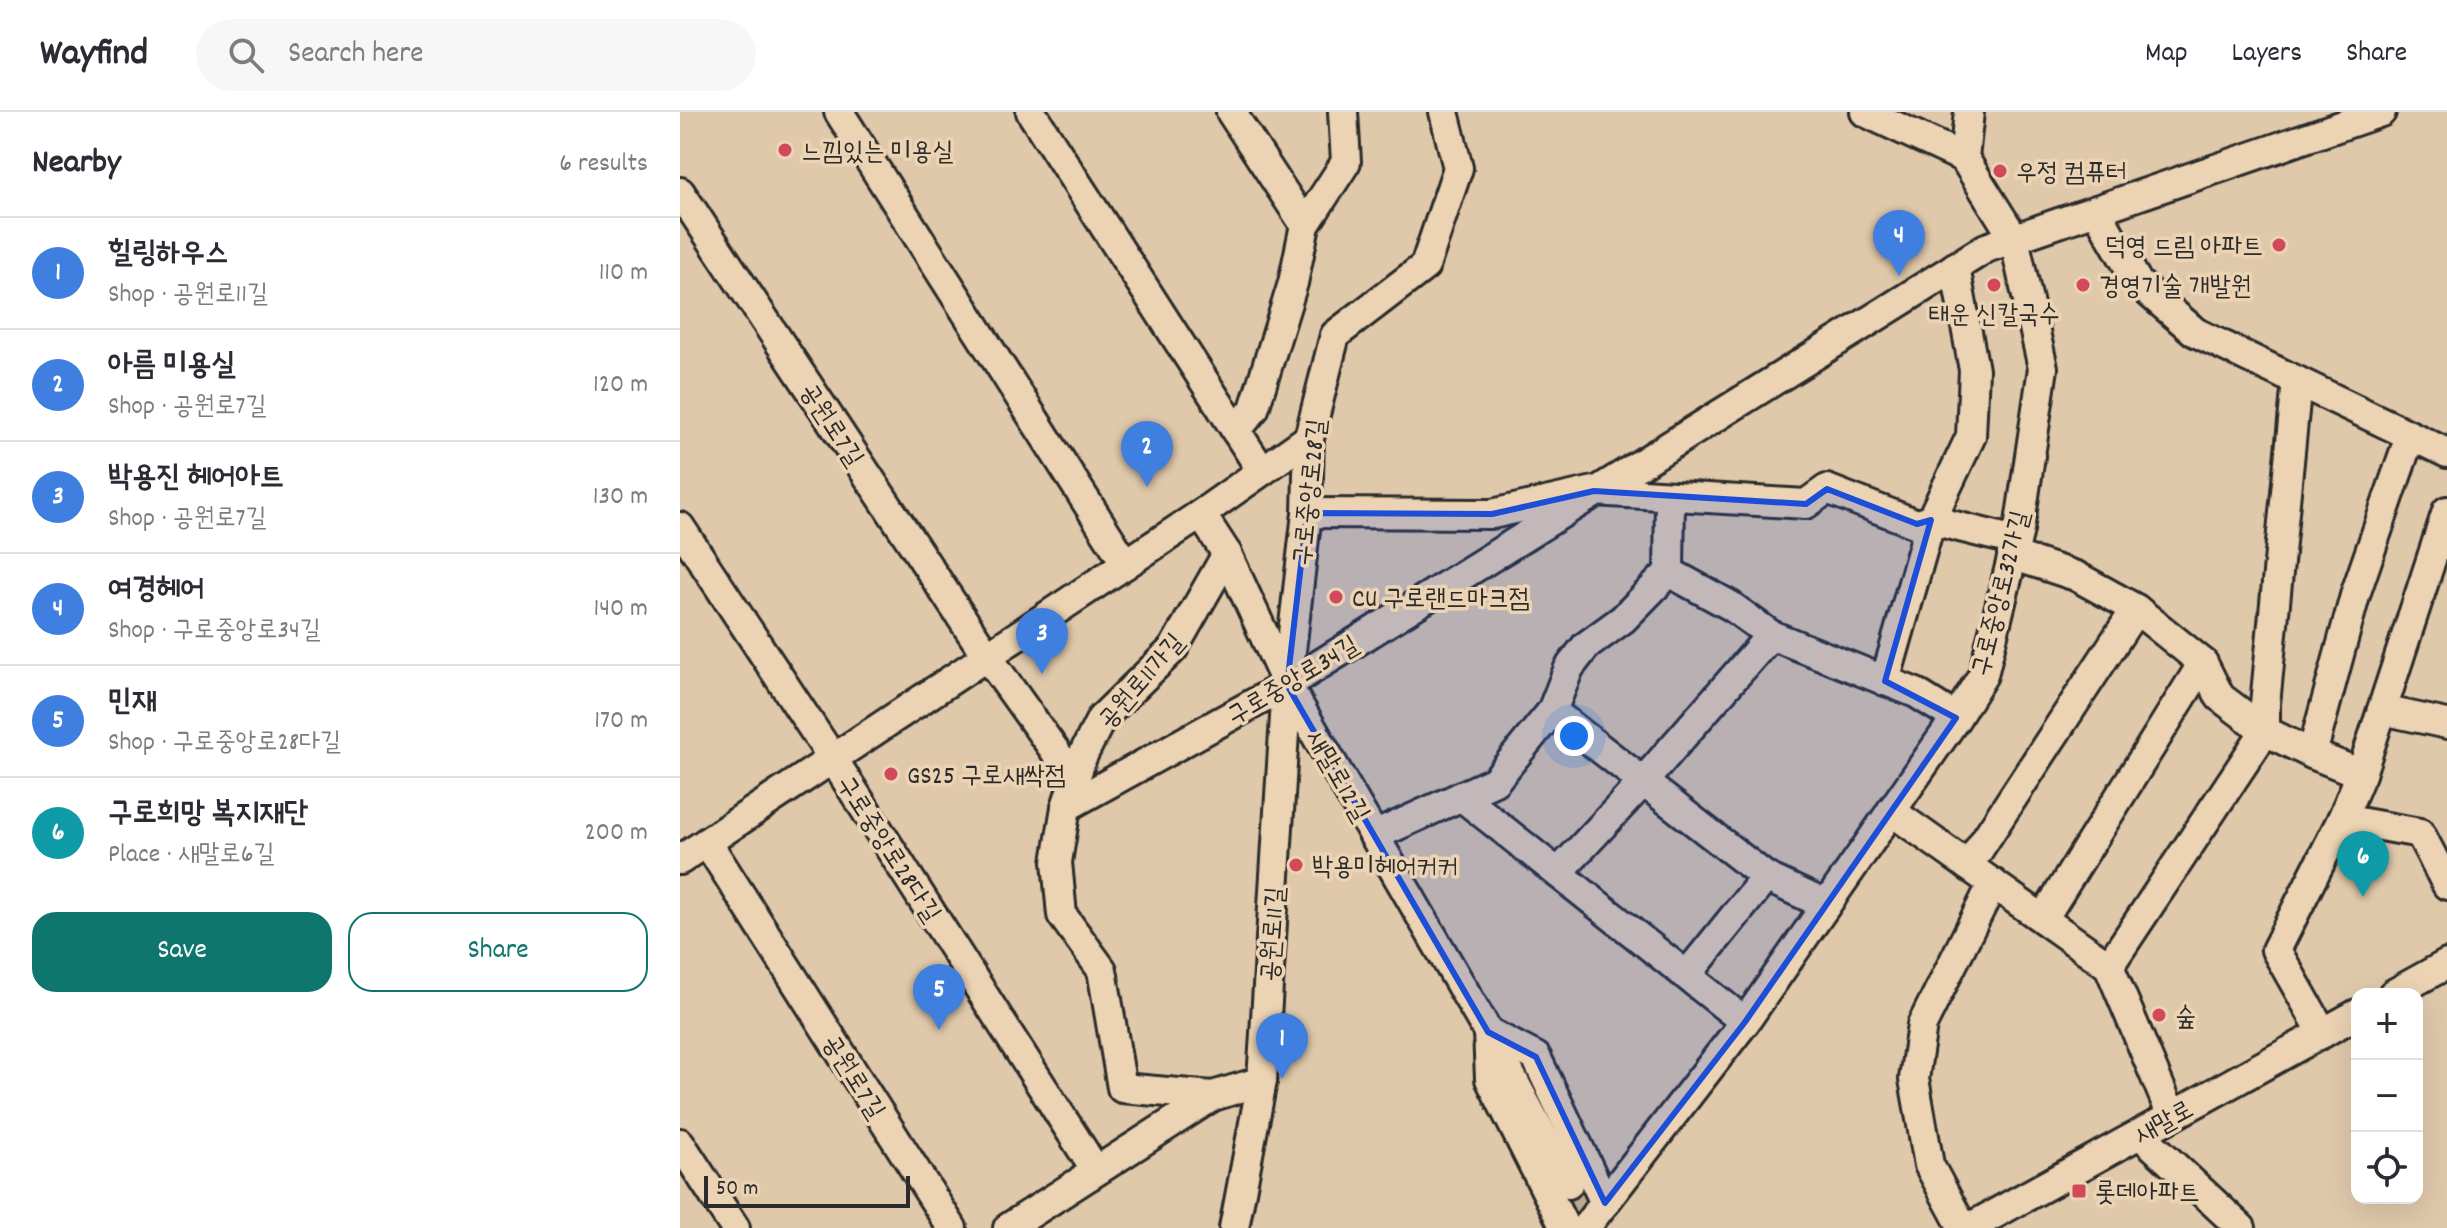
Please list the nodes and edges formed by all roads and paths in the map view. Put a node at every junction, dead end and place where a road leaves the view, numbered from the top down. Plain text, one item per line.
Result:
1 (839, 112) edge
2 (1031, 112) edge
3 (1231, 112) edge
4 (1343, 112) edge
5 (1444, 112) edge
6 (1865, 112) edge
7 (1969, 112) edge
8 (2381, 112) edge
9 (1964, 158) junction
10 (680, 192) edge
11 (2096, 210) junction
12 (1305, 225) junction
13 (2014, 238) junction
14 (1955, 267) junction
15 (2297, 381) junction
16 (1236, 431) junction
17 (2410, 436) junction
18 (1309, 438) junction
19 (2447, 453) edge
20 (1262, 471) junction
21 (1594, 491) junction
22 (1670, 497) junction
23 (2447, 511) edge
24 (1307, 513) junction
25 (1201, 514) junction
26 (1931, 520) junction
27 (680, 527) edge
28 (2014, 548) junction
29 (1227, 554) junction
30 (1126, 564) junction
31 (1669, 572) junction
32 (2136, 609) junction
33 (1771, 635) junction
34 (987, 656) junction
35 (2203, 663) junction
36 (1885, 681) junction
37 (1287, 685) junction
38 (2382, 710) junction
39 (1552, 711) junction
40 (1956, 718) junction
41 (2447, 724) edge
42 (2265, 731) junction
43 (2312, 754) junction
44 (833, 759) junction
45 (2361, 774) junction
46 (1075, 779) junction
47 (1642, 783) junction
48 (1461, 796) junction
49 (1066, 807) junction
50 (1891, 811) junction
51 (2342, 819) junction
52 (1374, 836) junction
53 (707, 842) junction
54 (680, 860) edge
55 (1968, 866) junction
56 (1558, 873) junction
57 (1766, 877) junction
58 (1993, 883) junction
59 (2447, 885) edge
60 (1826, 905) junction
61 (2043, 919) junction
62 (2109, 966) junction
63 (2445, 966) edge
64 (1687, 975) junction
65 (2404, 988) edge
66 (2351, 1017) edge
67 (1745, 1022) junction
68 (1488, 1032) junction
69 (2323, 1033) junction
70 (1262, 1081) junction
71 (1213, 1096) junction
72 (2172, 1116) junction
73 (2140, 1134) junction
74 (680, 1143) edge
75 (1096, 1171) junction
76 (1568, 1184) tunnel mouth
77 (1605, 1203) junction
78 (735, 1228) edge
79 (952, 1228) edge
80 (1008, 1228) edge
81 (1234, 1228) edge
82 (1565, 1228) edge
83 (1585, 1228) edge
84 (1963, 1228) edge
85 (1969, 1228) edge
86 (2241, 1228) edge

1 - 30 street
2 - 16 street
3 - 12 street
4 - 12 street
5 - 18 street, 구로중앙로28길
6 - 9 street
7 - 9 street
8 - 11 street, 구로중앙로34길
9 - 13 street, 구로중앙로32가길
10 - 34 street, 공원로7길
11 - 13 street, 구로중앙로34길
11 - 15 street
12 - 16 street
13 - 14 street, 구로중앙로34길
13 - 28 street, 구로중앙로32가길
14 - 21 street, 구로중앙로34길
14 - 26 street
15 - 17 street
15 - 42 street
16 - 20 street
17 - 19 street
17 - 43 street
18 - 20 street
18 - 24 street, 구로중앙로28길
20 - 25 street
21 - 22 street, 구로중앙로34길
21 - 24 street, 구로중앙로34길
21 - 37 street, 구로중앙로34길
22 - 26 street, 구로중앙로34길
22 - 31 street
23 - 38 street
24 - 37 street, 구로중앙로28길
25 - 29 street, 새말로12길
25 - 30 street
26 - 28 street, 구로중앙로34길
26 - 36 street
27 - 44 street, 구로중앙로28다길
28 - 32 street, 구로중앙로34길
28 - 40 street, 구로중앙로32가길
29 - 37 street, 새말로12길
29 - 46 street, 공원로11가길
30 - 34 street
31 - 33 street
31 - 39 street
32 - 35 street, 구로중앙로34길
32 - 55 street
33 - 36 street
33 - 47 street
34 - 44 street
34 - 46 street, 공원로7길
35 - 42 street
35 - 61 street
36 - 40 street
37 - 49 street, 구로중앙로34길
37 - 52 street, 새말로12길
37 - 70 street, 공원로11길
38 - 41 street
38 - 45 street
39 - 47 street
39 - 48 street
40 - 50 street, 구로중앙로32가길
42 - 43 street
42 - 62 street
43 - 45 street
44 - 53 street
44 - 75 street, 구로중앙로28다길
45 - 51 street
46 - 49 street, 공원로11가길
47 - 56 street
47 - 57 street
48 - 52 street
48 - 56 street
49 - 71 street, 공원로11가길
50 - 55 street
50 - 60 street, 구로중앙로32가길
51 - 59 street
51 - 69 street
52 - 68 street, 새말로12길
53 - 54 street
53 - 79 street, 공원로7길
55 - 58 street
56 - 64 street
57 - 60 street
57 - 64 street
58 - 61 street
58 - 84 street
60 - 67 street, 구로중앙로32가길
61 - 62 street
62 - 72 street
63 - 65 street
64 - 67 street
66 - 69 street, 새말로
67 - 77 street, 구로중앙로32가길
68 - 76 street, 새말로12길
68 - 77 street
68 - 82 street, 새말로12길
69 - 72 street, 새말로
70 - 71 street
70 - 81 street, 공원로11길
71 - 75 street
72 - 73 street, 새말로
73 - 85 street, 새말로
73 - 86 street
74 - 78 street
75 - 80 street
77 - 83 street, 구로중앙로32가길

